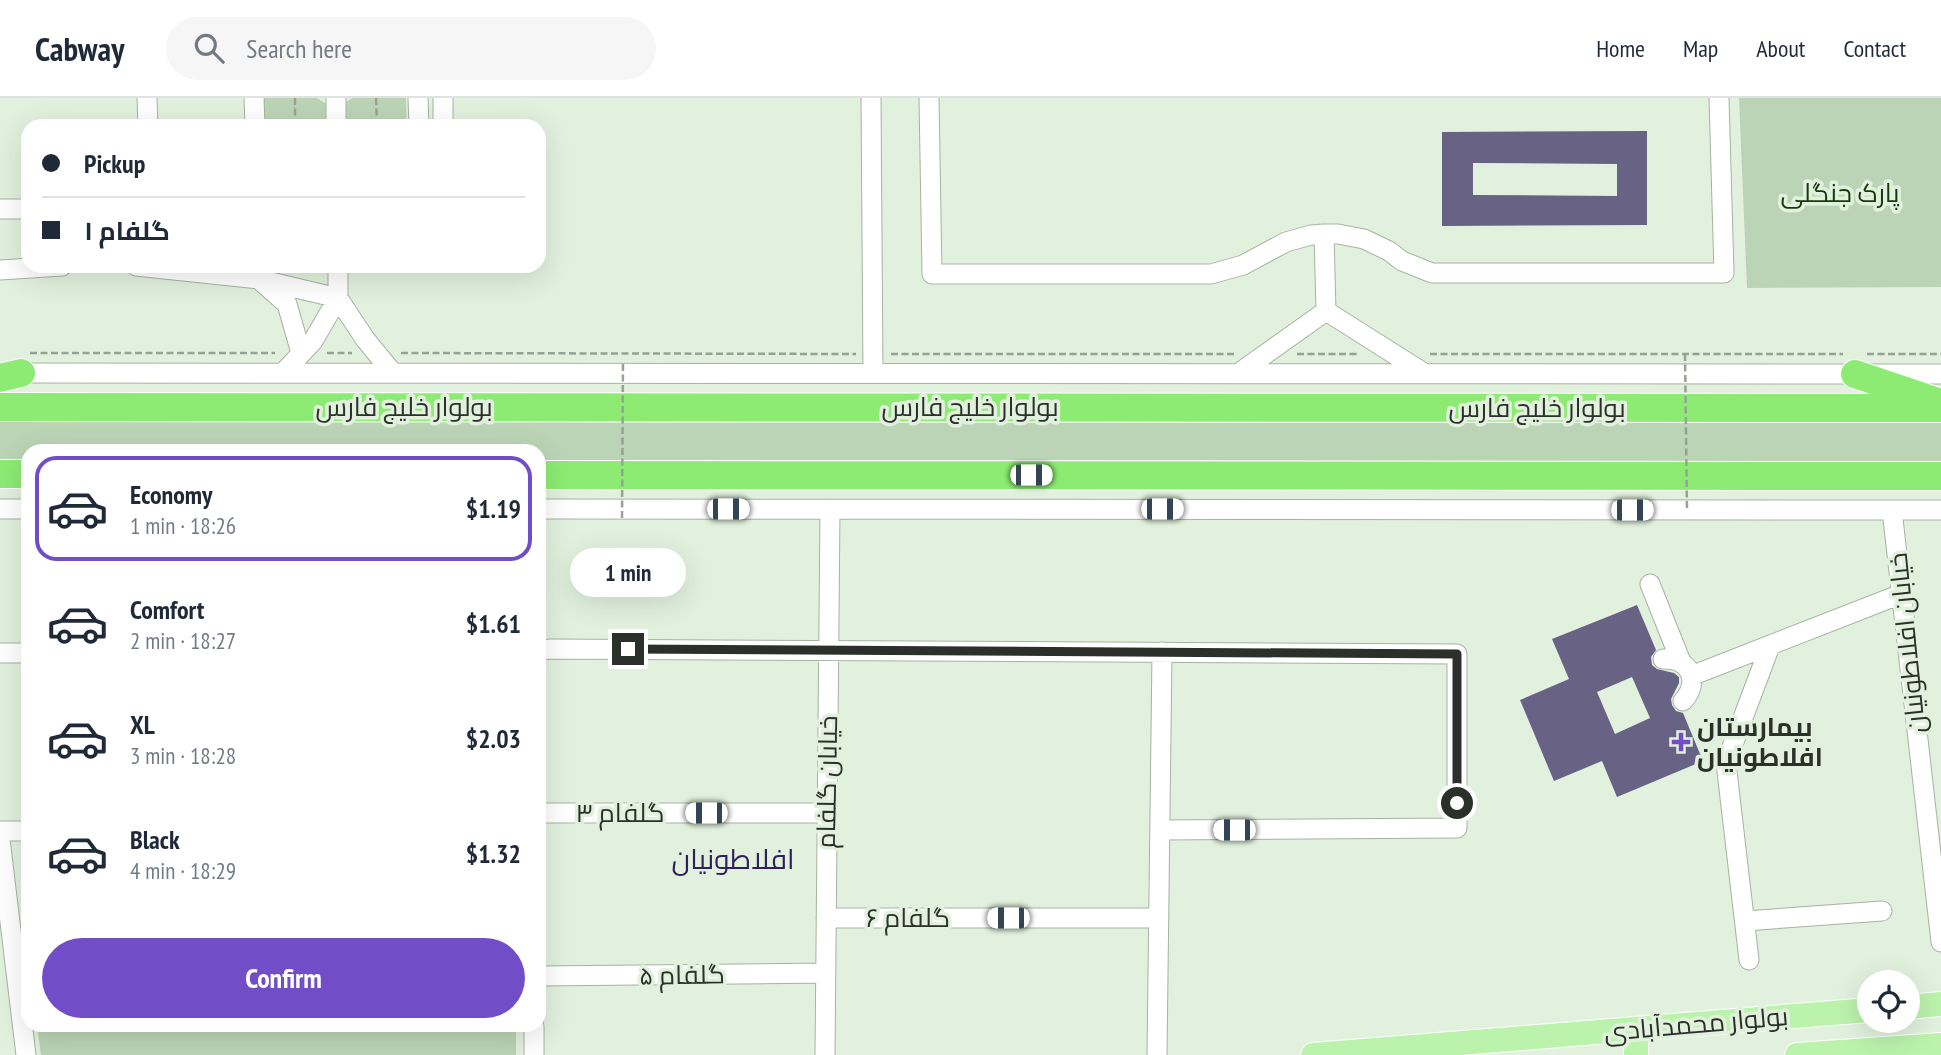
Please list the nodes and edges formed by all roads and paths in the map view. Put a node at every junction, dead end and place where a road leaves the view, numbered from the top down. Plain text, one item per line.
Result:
1 (147, 98) edge
2 (254, 98) edge
3 (295, 98) edge
4 (336, 98) edge
5 (376, 98) edge
6 (418, 98) edge
7 (443, 98) edge
8 (871, 98) edge
9 (929, 98) edge
10 (1719, 98) edge
11 (148, 119) edge
12 (255, 119) edge
13 (295, 119) edge
14 (336, 119) edge
15 (377, 119) edge
16 (418, 119) edge
17 (443, 119) edge
18 (0, 209) edge
19 (21, 209) edge
20 (1324, 234) junction
21 (21, 269) edge
22 (0, 270) edge
23 (202, 273) edge
24 (338, 273) edge
25 (258, 279) junction
26 (338, 298) junction
27 (1326, 311) junction
28 (301, 353) junction
29 (377, 353) junction
30 (1266, 354) junction
31 (1393, 354) junction
32 (1685, 354) junction
33 (1941, 354) edge
34 (623, 361) dead end
35 (1854, 361) junction
36 (873, 363) junction
37 (10, 369) edge
38 (283, 373) junction
39 (393, 373) junction
40 (1239, 373) junction
41 (1424, 373) junction
42 (1941, 374) edge
43 (1941, 405) edge
44 (0, 407) edge
45 (0, 474) edge
46 (21, 474) edge
47 (546, 475) edge
48 (1716, 475) junction
49 (1941, 475) edge
50 (0, 509) edge
51 (21, 509) edge
52 (546, 509) edge
53 (830, 509) junction
54 (1687, 510) junction
55 (1716, 510) junction
56 (1892, 510) junction
57 (1941, 510) edge
58 (622, 518) dead end
59 (1650, 584) dead end
60 (1901, 594) junction
61 (1770, 646) junction
62 (546, 649) edge
63 (829, 650) junction
64 (1162, 652) junction
65 (0, 653) edge
66 (21, 653) edge
67 (1678, 666) junction
68 (1683, 701) dead end
69 (546, 813) edge
70 (827, 813) junction
71 (1160, 830) junction
72 (0, 831) edge
73 (21, 831) edge
74 (0, 839) edge
75 (1882, 911) dead end
76 (826, 918) junction
77 (1159, 918) junction
78 (1745, 921) junction
79 (1941, 942) edge
80 (1749, 960) dead end
81 (826, 973) junction
82 (546, 976) edge
83 (21, 983) edge
84 (1941, 1004) edge
85 (1920, 1005) edge
86 (1857, 1011) edge
87 (1636, 1029) junction
88 (25, 1032) edge
89 (534, 1032) edge
90 (1941, 1045) edge
91 (26, 1055) edge
92 (534, 1055) edge
93 (825, 1055) edge
94 (1157, 1055) edge
95 (1313, 1055) edge
96 (1636, 1055) edge
97 (1797, 1055) edge

1 - 11 street
2 - 12 street
3 - 13 path
4 - 14 street
5 - 15 path
6 - 16 street
7 - 17 street
8 - 36 street
9 - 20 street
10 - 20 street
18 - 19 street
20 - 27 street
21 - 22 street
23 - 25 street
24 - 26 street
25 - 26 street
25 - 28 street
26 - 28 street
26 - 29 street
27 - 30 street
27 - 31 street
28 - 29 path
28 - 37 path
28 - 38 street
29 - 36 path
29 - 39 street
30 - 31 path
30 - 36 path
30 - 40 street
31 - 32 path
31 - 41 street
32 - 35 path
32 - 54 path, bridge
33 - 35 path
34 - 58 path, bridge
35 - 41 street
35 - 42 street
35 - 43 highway
36 - 39 street
36 - 40 street
37 - 38 street
38 - 39 street
40 - 41 street
43 - 44 highway, بولوار خلیج فارس
45 - 46 highway
47 - 48 highway
48 - 49 highway
48 - 55 street
50 - 51 street
52 - 53 street
53 - 54 street
53 - 63 street, خیابان گلفام
54 - 55 street
55 - 56 street
56 - 57 street
56 - 60 street, خیابان افلاطونیان
59 - 67 street
60 - 61 street
60 - 79 street, خیابان افلاطونیان
61 - 67 street
61 - 78 street
62 - 63 street
63 - 64 street
63 - 70 street, خیابان گلفام
64 - 71 street
64 - 71 street
65 - 66 street
67 - 68 street
69 - 70 street, گلفام ۳
70 - 76 street, خیابان گلفام
71 - 77 street
72 - 73 street
74 - 83 street
75 - 78 street
76 - 77 street, گلفام ۶
76 - 81 street, خیابان گلفام
77 - 94 street
78 - 80 street
81 - 82 street, گلفام ۵
81 - 93 street, خیابان گلفام
84 - 85 main road
86 - 87 main road, بولوار محمدآبادی
87 - 95 main road, بولوار محمدآبادی
87 - 96 main road
88 - 91 street
89 - 92 street
90 - 97 main road, بولوار محمدآبادی

